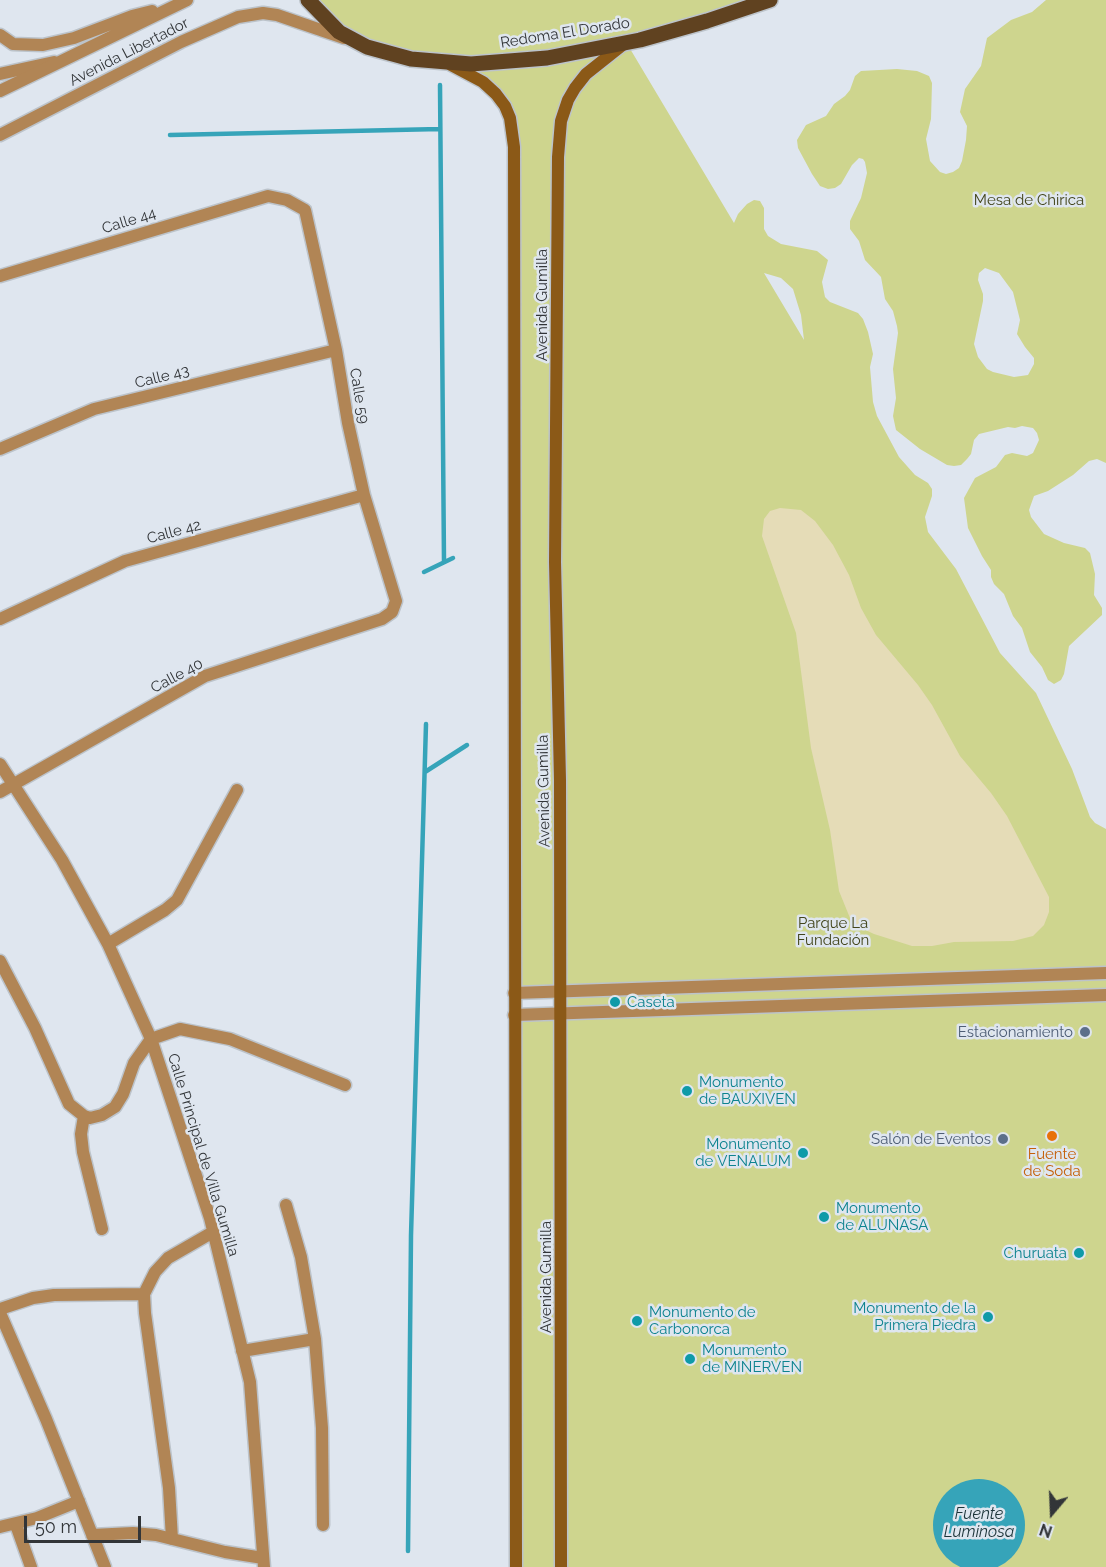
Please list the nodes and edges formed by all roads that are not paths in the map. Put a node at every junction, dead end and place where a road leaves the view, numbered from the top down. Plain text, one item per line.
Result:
1 (308, 0) edge
2 (770, 0) edge
3 (182, 2) edge
4 (0, 35) edge
5 (626, 42) junction
6 (380, 51) junction
7 (61, 61) junction
8 (447, 63) junction
9 (0, 74) edge
10 (0, 91) edge
11 (0, 135) edge
12 (268, 196) joint
13 (0, 276) edge
14 (336, 350) junction
15 (0, 449) edge
16 (364, 495) junction
17 (0, 619) edge
18 (382, 619) joint
19 (0, 764) edge
20 (12, 785) junction
21 (237, 790) dead end
22 (0, 792) edge
23 (108, 944) junction
24 (0, 961) edge
25 (1106, 973) edge
26 (560, 992) junction
27 (514, 993) junction
28 (1106, 995) edge
29 (560, 1013) junction
30 (514, 1015) junction
31 (151, 1039) junction
32 (345, 1085) dead end
33 (84, 1116) junction
34 (286, 1205) dead end
35 (102, 1229) dead end
36 (213, 1232) junction
37 (144, 1294) junction
38 (0, 1311) edge
39 (315, 1339) junction
40 (242, 1350) junction
41 (79, 1501) junction
42 (16, 1525) junction
43 (323, 1525) dead end
44 (0, 1527) edge
45 (92, 1535) junction
46 (172, 1539) junction
47 (264, 1563) edge
48 (32, 1567) edge
49 (105, 1567) edge
50 (516, 1567) edge
51 (561, 1567) edge

1 - 6 main road, Redoma El Dorado
2 - 5 main road, Redoma El Dorado
3 - 4 street
3 - 7 street, Avenida Libertador
5 - 8 main road, Redoma El Dorado
5 - 26 main road, Avenida Gumilla
6 - 8 main road, Redoma El Dorado
6 - 11 street, Avenida Libertador
7 - 9 street, Avenida Libertador
7 - 10 street, Avenida Libertador
8 - 27 main road, Avenida Gumilla
12 - 13 street, Calle 44
12 - 14 street, Calle 59
14 - 15 street, Calle 43
14 - 16 street, Calle 59
16 - 17 street, Calle 42
16 - 18 street, Calle 59
18 - 20 street, Calle 40
19 - 20 street, Calle Principal de Villa Gumilla
20 - 22 street, Calle 40
20 - 23 street, Calle Principal de Villa Gumilla
21 - 23 street
23 - 31 street, Calle Principal de Villa Gumilla
24 - 33 street
25 - 26 street
26 - 27 street
26 - 29 main road, Avenida Gumilla
27 - 30 main road, Avenida Gumilla
28 - 29 street
29 - 30 street
29 - 51 main road, Avenida Gumilla
30 - 50 main road, Avenida Gumilla
31 - 32 street
31 - 33 street
31 - 36 street, Calle Principal de Villa Gumilla
33 - 35 street
34 - 39 street
36 - 37 street
36 - 40 street, Calle Principal de Villa Gumilla
37 - 38 street
37 - 46 street
38 - 41 street
39 - 40 street
39 - 43 street
40 - 47 street, Calle Principal de Villa Gumilla
41 - 42 street
41 - 45 street
42 - 44 street
42 - 48 street
45 - 46 street
45 - 49 street
46 - 47 street

